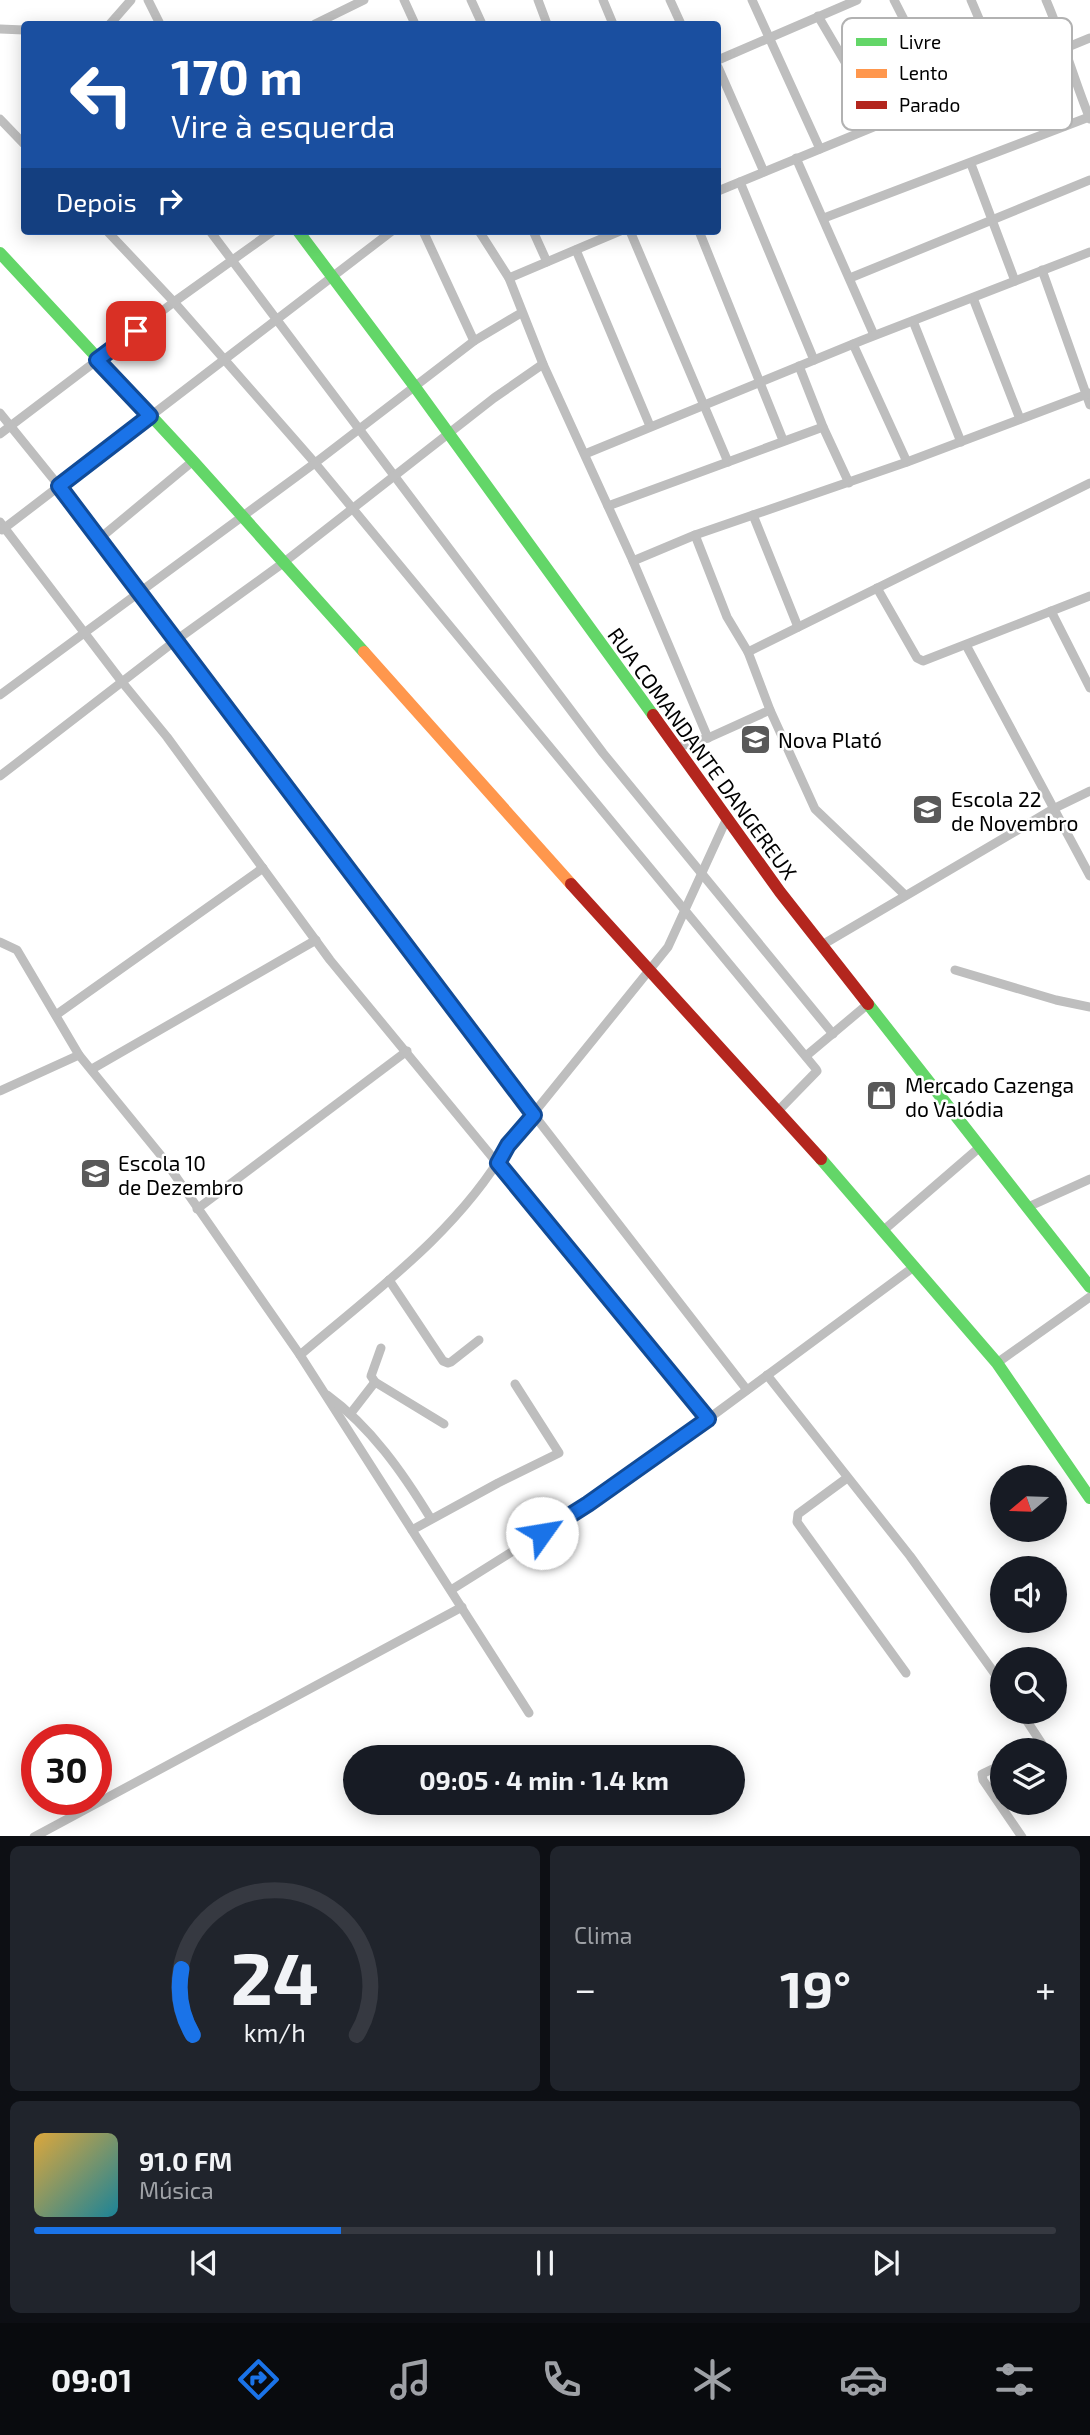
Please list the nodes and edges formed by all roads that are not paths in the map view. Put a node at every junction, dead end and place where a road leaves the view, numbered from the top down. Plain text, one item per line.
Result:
1 (131, 0) edge
2 (149, 0) edge
3 (364, 0) edge
4 (404, 0) edge
5 (471, 0) edge
6 (538, 0) edge
7 (603, 0) edge
8 (670, 0) edge
9 (752, 0) edge
10 (857, 0) edge
11 (894, 0) edge
12 (971, 0) edge
13 (1046, 0) edge
14 (842, 3) edge
15 (818, 16) junction
16 (903, 18) edge
17 (979, 18) edge
18 (1053, 18) edge
19 (113, 21) edge
20 (158, 21) edge
21 (321, 21) edge
22 (414, 21) edge
23 (481, 21) edge
24 (546, 21) edge
25 (611, 21) edge
26 (680, 21) edge
27 (0, 29) edge
28 (21, 30) edge
29 (768, 38) junction
30 (1090, 38) edge
31 (1072, 46) edge
32 (842, 57) edge
33 (721, 59) edge
34 (1072, 73) edge
35 (721, 74) edge
36 (1090, 118) edge
37 (0, 119) edge
38 (1072, 125) edge
39 (869, 130) edge
40 (1059, 130) edge
41 (21, 142) edge
42 (820, 149) junction
43 (796, 158) junction
44 (971, 164) junction
45 (764, 172) junction
46 (1090, 180) edge
47 (740, 182) junction
48 (721, 190) edge
49 (824, 218) junction
50 (993, 220) junction
51 (111, 235) edge
52 (213, 235) edge
53 (267, 235) edge
54 (301, 235) edge
55 (387, 235) edge
56 (426, 235) edge
57 (482, 235) edge
58 (535, 235) edge
59 (611, 235) edge
60 (632, 235) edge
61 (701, 235) edge
62 (576, 250) junction
63 (1090, 252) edge
64 (0, 253) edge
65 (232, 260) junction
66 (547, 262) junction
67 (1042, 270) junction
68 (332, 276) junction
69 (509, 278) junction
70 (850, 278) junction
71 (1015, 281) junction
72 (972, 298) junction
73 (174, 302) junction
74 (521, 313) junction
75 (277, 318) junction
76 (913, 321) junction
77 (874, 335) junction
78 (474, 341) junction
79 (853, 344) junction
80 (224, 358) junction
81 (97, 360) junction
82 (814, 360) junction
83 (543, 364) junction
84 (799, 366) junction
85 (760, 382) junction
86 (415, 387) junction
87 (1088, 393) edge
88 (703, 405) junction
89 (1090, 405) edge
90 (0, 413) edge
91 (150, 416) junction
92 (1020, 419) junction
93 (10, 426) junction
94 (650, 426) junction
95 (823, 427) junction
96 (361, 428) junction
97 (0, 434) edge
98 (448, 434) junction
99 (783, 440) junction
100 (961, 442) junction
101 (585, 454) junction
102 (193, 461) junction
103 (727, 462) junction
104 (907, 462) junction
105 (315, 463) junction
106 (396, 475) junction
107 (849, 483) junction
108 (1090, 483) edge
109 (59, 486) junction
110 (608, 506) junction
111 (353, 508) junction
112 (753, 515) junction
113 (243, 516) junction
114 (1, 527) edge
115 (695, 536) junction
116 (99, 539) junction
117 (634, 561) junction
118 (283, 562) junction
119 (877, 588) junction
120 (139, 593) junction
121 (1090, 596) edge
122 (1051, 611) junction
123 (798, 627) junction
124 (86, 632) junction
125 (175, 641) junction
126 (966, 645) junction
127 (748, 652) junction
128 (122, 682) junction
129 (1090, 688) edge
130 (0, 695) edge
131 (770, 710) junction
132 (708, 738) junction
133 (675, 748) junction
134 (0, 776) edge
135 (1090, 792) edge
136 (1055, 808) junction
137 (727, 818) junction
138 (264, 868) junction
139 (701, 872) junction
140 (1090, 876) edge
141 (905, 895) junction
142 (685, 908) junction
143 (316, 940) junction
144 (0, 943) edge
145 (822, 945) junction
146 (955, 970) dead end
147 (650, 973) junction
148 (868, 1004) junction
149 (1090, 1007) edge
150 (55, 1015) junction
151 (833, 1034) junction
152 (407, 1051) junction
153 (79, 1055) junction
154 (806, 1056) junction
155 (92, 1069) junction
156 (0, 1091) edge
157 (777, 1112) junction
158 (534, 1115) junction
159 (980, 1147) junction
160 (498, 1163) junction
161 (1090, 1179) edge
162 (1028, 1207) junction
163 (197, 1209) junction
164 (884, 1229) junction
165 (915, 1266) junction
166 (1088, 1279) edge
167 (389, 1280) junction
168 (1090, 1297) edge
169 (479, 1340) dead end
170 (382, 1348) dead end
171 (300, 1355) junction
172 (997, 1363) junction
173 (767, 1375) junction
174 (375, 1382) junction
175 (515, 1384) dead end
176 (747, 1390) junction
177 (323, 1392) junction
178 (351, 1413) junction
179 (708, 1419) junction
180 (444, 1424) dead end
181 (847, 1478) junction
182 (1090, 1498) edge
183 (431, 1519) junction
184 (412, 1530) junction
185 (451, 1590) junction
186 (462, 1607) junction
187 (990, 1667) edge
188 (906, 1673) dead end
189 (529, 1713) dead end
190 (1030, 1724) edge
191 (1041, 1738) edge
192 (990, 1770) edge
193 (990, 1790) edge
194 (1007, 1815) edge
195 (34, 1836) edge
196 (1022, 1836) edge

1 - 19 street
2 - 20 street
3 - 21 street
4 - 22 street
5 - 23 street
6 - 24 street
7 - 25 street
8 - 26 street
9 - 29 street
10 - 14 street
11 - 16 street
12 - 17 street
13 - 18 street
14 - 15 street
15 - 29 street
15 - 32 street
27 - 28 street
29 - 33 street
29 - 42 street
30 - 31 street
34 - 36 street
35 - 45 street
36 - 38 street
37 - 41 street
39 - 42 street
40 - 44 street
42 - 43 street
43 - 45 street
43 - 49 street
44 - 49 street
44 - 50 street
45 - 47 street
46 - 50 street
47 - 48 street
47 - 82 street
49 - 70 street
50 - 70 street
50 - 71 street
51 - 73 street
52 - 65 street
53 - 65 street
54 - 68 street, RUA COMANDANTE DANGEREUX
55 - 68 street
56 - 78 street
57 - 69 street
58 - 66 street
59 - 62 street
60 - 88 street
61 - 85 street
62 - 66 street
62 - 94 street
63 - 67 street
64 - 81 street
65 - 73 street
65 - 75 street
66 - 69 street
67 - 71 street
67 - 87 street
68 - 75 street
68 - 86 street, RUA COMANDANTE DANGEREUX
69 - 74 street
70 - 77 street
71 - 72 street
72 - 76 street
72 - 92 street
73 - 80 street
73 - 81 street
74 - 78 street
74 - 83 street
75 - 80 street
75 - 96 street
76 - 77 street
76 - 100 street
77 - 79 street
78 - 86 street
79 - 82 street
79 - 104 street
80 - 91 street
80 - 105 street
81 - 91 street
81 - 93 street
82 - 84 street
83 - 98 street
83 - 101 street
84 - 85 street
84 - 95 street
85 - 88 street
85 - 99 street
86 - 96 street
86 - 98 street, RUA COMANDANTE DANGEREUX
87 - 89 street
87 - 92 street
88 - 94 street
88 - 103 street
90 - 93 street
91 - 102 street
91 - 109 street
92 - 100 street
93 - 97 street
93 - 109 street
94 - 101 street
95 - 99 street
95 - 107 street
96 - 105 street
96 - 106 street
98 - 106 street
98 - 133 street, RUA COMANDANTE DANGEREUX
99 - 103 street
100 - 104 street
101 - 110 street
102 - 113 street
102 - 116 street
103 - 110 street
104 - 107 street
105 - 111 street
105 - 113 street
106 - 111 street
106 - 139 street
107 - 112 street
108 - 119 street
109 - 114 street
109 - 116 street
110 - 117 street
111 - 118 street
111 - 142 street
112 - 115 street
112 - 123 street
113 - 118 street
113 - 120 street
114 - 124 street
115 - 117 street
115 - 127 street
116 - 120 street
117 - 132 street
118 - 125 street
118 - 147 street
119 - 123 street
119 - 126 street
120 - 124 street
120 - 125 street
121 - 122 street
122 - 126 street
122 - 129 street
123 - 127 street
124 - 128 street
124 - 130 street
125 - 128 street
125 - 158 street
126 - 136 street
127 - 131 street
128 - 134 street
128 - 138 street
131 - 132 street
131 - 141 street
132 - 133 street
133 - 137 street, RUA COMANDANTE DANGEREUX
135 - 136 street
136 - 140 street
136 - 141 street
137 - 139 street
137 - 145 street, RUA COMANDANTE DANGEREUX
138 - 143 street
138 - 150 street
139 - 142 street
139 - 151 street
141 - 145 street
142 - 147 street
142 - 154 street
143 - 152 street
143 - 155 street
144 - 150 street
145 - 148 street, RUA COMANDANTE DANGEREUX
146 - 149 street
147 - 157 street
147 - 158 street
148 - 151 street
148 - 159 street, RUA COMANDANTE DANGEREUX
150 - 153 street
151 - 154 street
152 - 160 street
152 - 163 street
153 - 155 street
153 - 156 street
154 - 157 street
155 - 163 street
157 - 164 street
158 - 160 street
158 - 176 street
159 - 162 street, RUA COMANDANTE DANGEREUX
159 - 164 street
160 - 167 street
160 - 179 street
161 - 162 street
162 - 166 street, RUA COMANDANTE DANGEREUX
163 - 171 street
164 - 165 street
165 - 172 street
165 - 173 street
167 - 169 street
167 - 171 street
168 - 172 street
170 - 174 street
171 - 177 street
172 - 182 street
173 - 176 street
173 - 181 street
174 - 178 street
174 - 180 street
175 - 183 street
176 - 179 street
177 - 178 street
177 - 184 street
178 - 183 street
179 - 185 street
181 - 187 street
181 - 188 street
183 - 184 street
184 - 185 street
185 - 186 street
186 - 189 street
186 - 195 street
190 - 191 street
192 - 193 street
194 - 196 street

